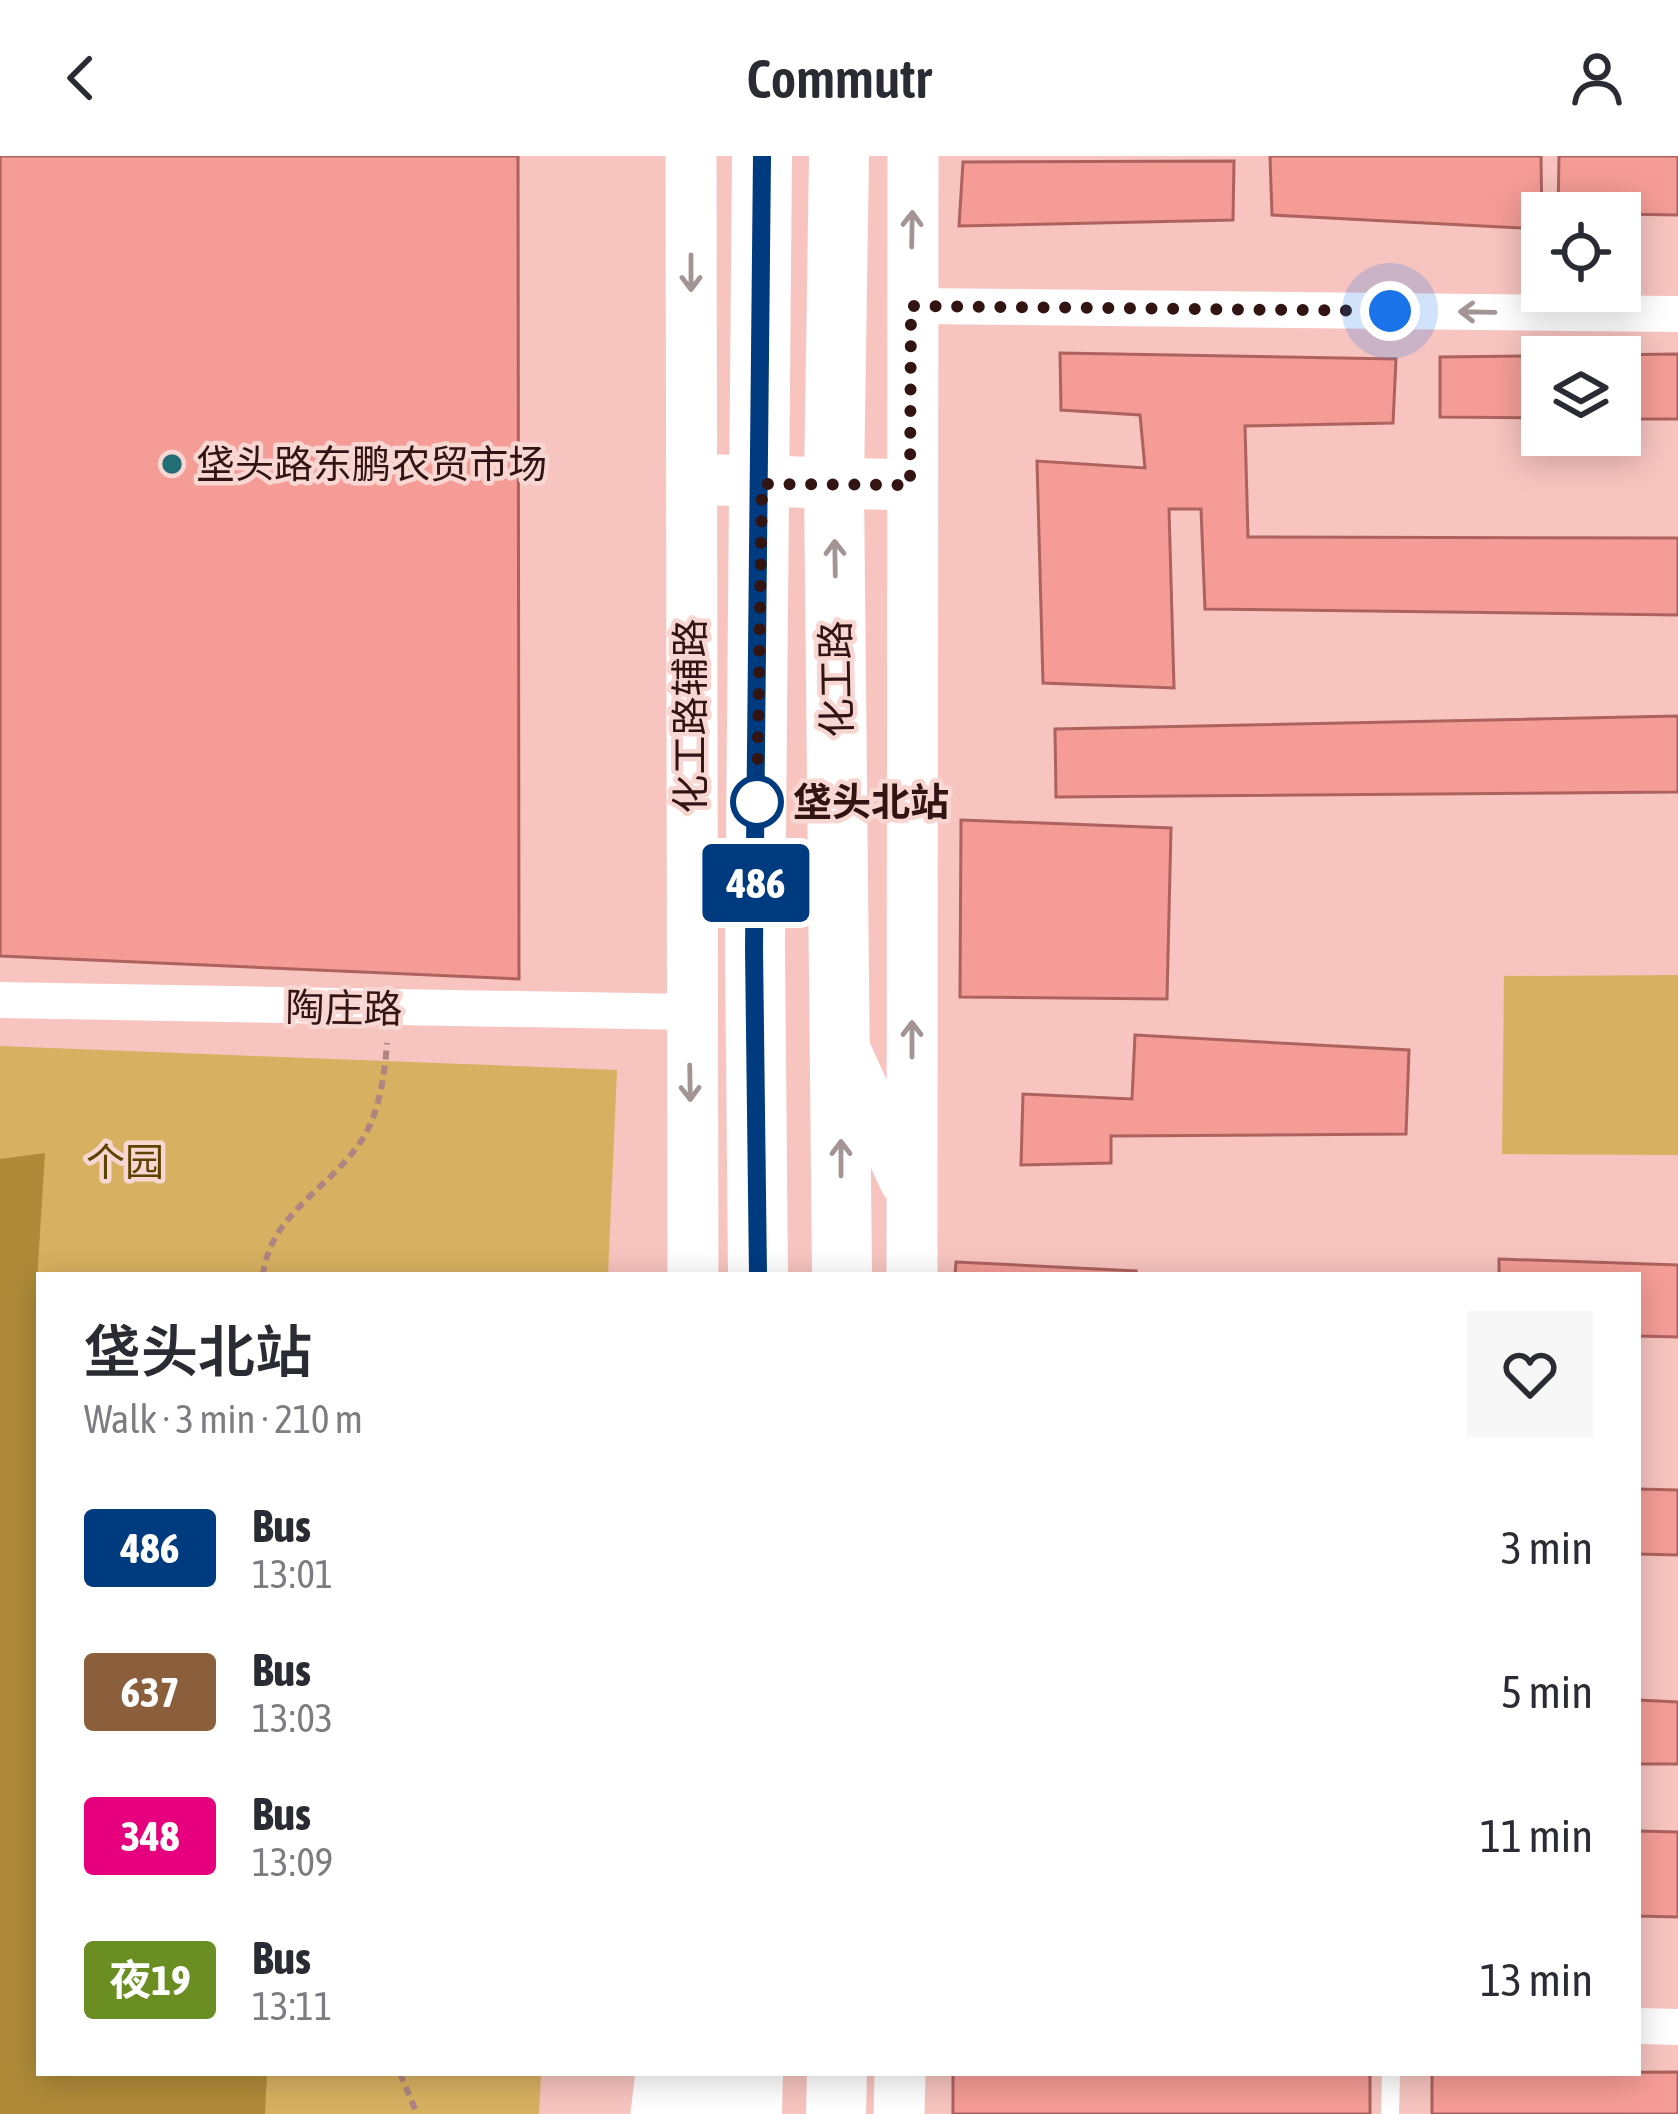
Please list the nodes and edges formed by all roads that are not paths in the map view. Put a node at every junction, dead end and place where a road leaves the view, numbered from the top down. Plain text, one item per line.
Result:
1 (691, 156) edge
2 (762, 156) edge
3 (839, 156) edge
4 (913, 156) edge
5 (911, 306) junction
6 (1678, 314) edge
7 (691, 478) junction
8 (762, 484) junction
9 (834, 484) junction
10 (910, 485) junction
11 (754, 948) junction
12 (0, 1000) edge
13 (689, 1012) junction
14 (841, 1041) junction
15 (913, 1198) junction
16 (693, 1272) edge
17 (712, 1272) edge
18 (758, 1272) edge
19 (842, 1272) edge
20 (912, 1272) edge
21 (1641, 2026) edge
22 (1678, 2027) edge
23 (661, 2076) edge
24 (713, 2076) edge
25 (754, 2076) edge
26 (837, 2076) edge
27 (899, 2076) edge
28 (1391, 2076) edge
29 (656, 2114) edge
30 (711, 2114) edge
31 (752, 2114) edge
32 (836, 2114) edge
33 (899, 2114) edge
34 (1390, 2114) edge

1 -> 7 street, 化工路辅路
2 - 8 main road, 化工路
3 - 9 main road, 化工路
5 -> 4 street
6 -> 5 street
5 - 10 street
7 - 8 street
7 - 13 street, 化工路辅路
8 - 9 street
8 - 11 main road, 化工路
9 - 10 street
14 -> 9 main road, 化工路
15 -> 10 street
11 - 17 street
11 - 18 main road, 化工路
12 - 13 street, 陶庄路
13 -> 16 street, 化工路辅路
14 - 15 street
19 -> 14 main road, 化工路
15 - 20 street
21 - 22 street
23 - 29 street
24 - 30 highway
25 - 31 main road
26 - 32 main road
27 - 33 street
28 - 34 lane

